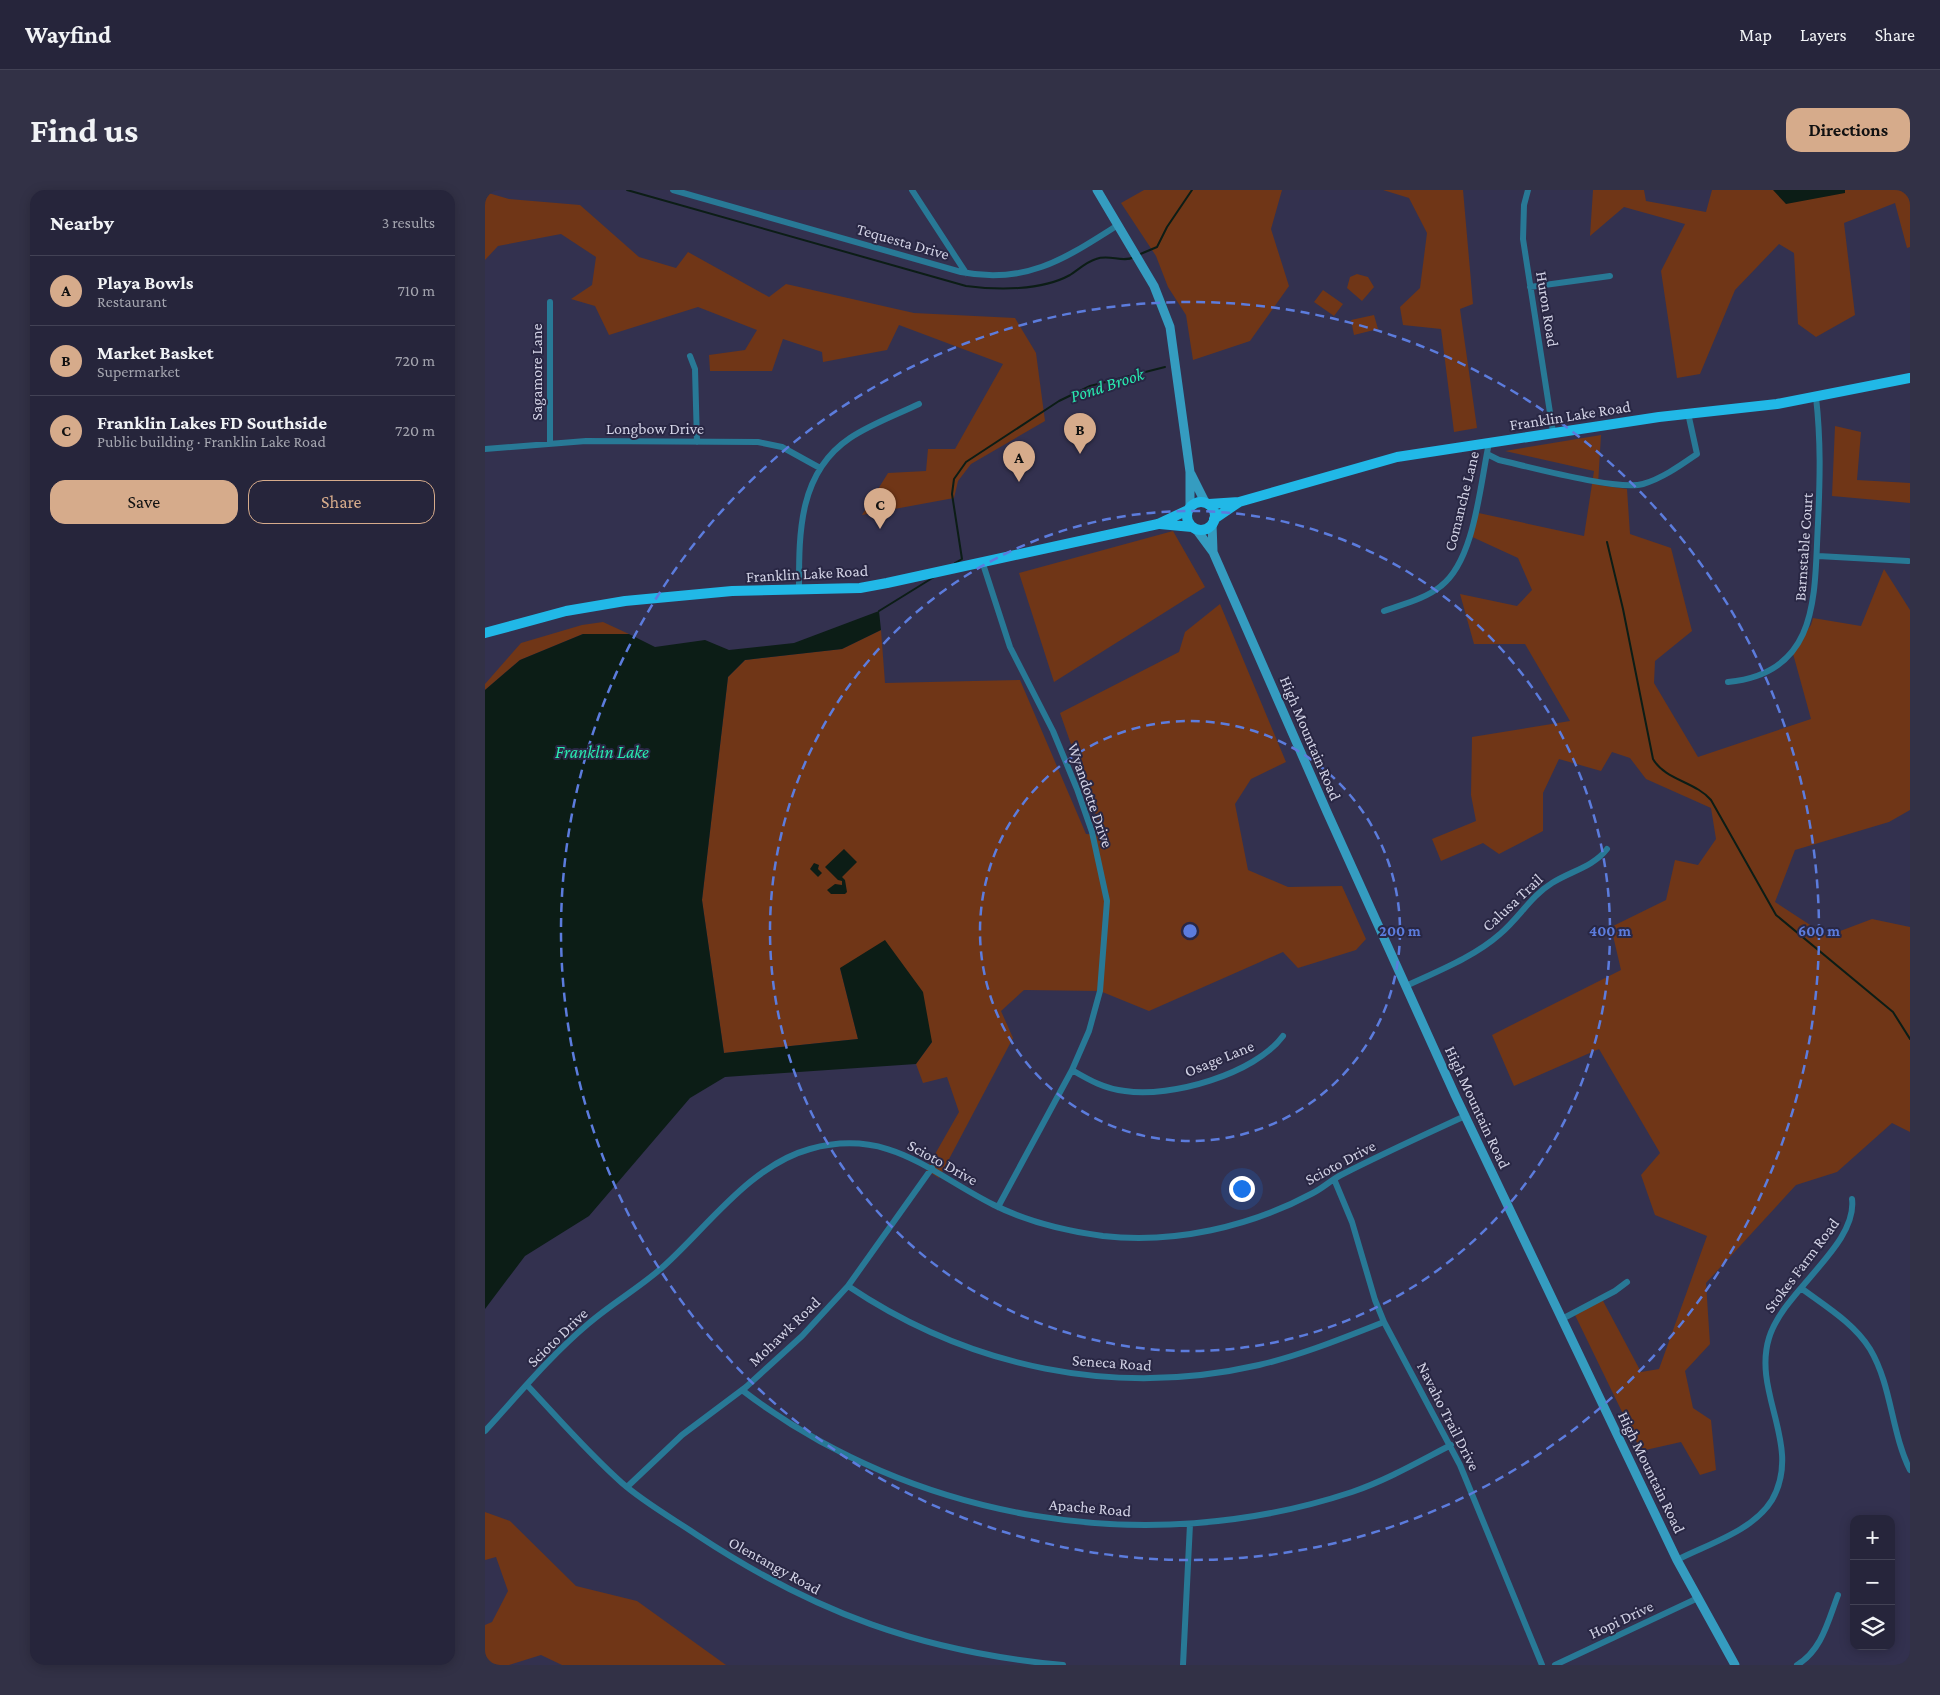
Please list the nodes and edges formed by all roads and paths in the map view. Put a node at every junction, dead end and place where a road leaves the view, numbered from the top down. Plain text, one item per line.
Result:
1 (673, 190) edge
2 (912, 190) edge
3 (1097, 190) edge
4 (1528, 190) edge
5 (1118, 224) junction
6 (967, 273) junction
7 (1609, 276) dead end
8 (1530, 287) junction
9 (550, 302) dead end
10 (690, 356) dead end
11 (1910, 378) edge
12 (1816, 397) junction
13 (919, 404) dead end
14 (1688, 413) junction
15 (1553, 432) junction
16 (697, 442) junction
17 (550, 443) junction
18 (1489, 443) junction
19 (485, 449) edge
20 (1487, 454) junction
21 (820, 468) junction
22 (1190, 472) junction
23 (1239, 502) junction
24 (1207, 503) junction
25 (1189, 508) junction
26 (1213, 522) junction
27 (1158, 524) junction
28 (1194, 528) junction
29 (1213, 552) junction
30 (1818, 556) junction
31 (1908, 561) dead end
32 (983, 564) junction
33 (799, 590) junction
34 (1384, 611) dead end
35 (485, 633) edge
36 (1728, 682) dead end
37 (1607, 849) dead end
38 (1406, 986) junction
39 (1283, 1036) dead end
40 (1071, 1070) junction
41 (1465, 1116) junction
42 (932, 1168) junction
43 (1334, 1179) junction
44 (1852, 1199) dead end
45 (998, 1207) junction
46 (1627, 1282) dead end
47 (848, 1286) junction
48 (1801, 1288) junction
49 (1562, 1319) junction
50 (1384, 1322) junction
51 (527, 1386) junction
52 (742, 1390) junction
53 (485, 1431) edge
54 (1451, 1445) junction
55 (1910, 1470) edge
56 (627, 1487) junction
57 (1190, 1524) junction
58 (1677, 1560) junction
59 (1838, 1595) dead end
60 (1698, 1598) junction
61 (1063, 1665) edge
62 (1183, 1665) edge
63 (1542, 1665) edge
64 (1555, 1665) edge
65 (1735, 1665) edge
66 (1797, 1665) edge

1 - 6 street, Tequesta Drive
2 - 6 street
3 - 5 main road
4 - 8 street, Huron Road
5 - 6 street, Tequesta Drive
5 - 22 main road
7 - 8 street
8 - 15 street, Huron Road
9 - 17 street, Sagamore Lane
10 - 16 street
11 - 12 main road, Franklin Lake Road
12 - 14 main road, Franklin Lake Road
12 - 30 street, Barnstable Court
13 - 21 street
14 - 15 main road, Franklin Lake Road
14 - 20 street
15 - 18 main road, Franklin Lake Road
16 - 17 street, Longbow Drive
16 - 21 street, Longbow Drive
17 - 19 street, Longbow Drive
18 - 20 street, Comanche Lane
18 - 23 main road, Franklin Lake Road
20 - 34 street, Comanche Lane
21 - 33 street
22 - 24 main road
22 - 25 main road
23 - 24 main road, Franklin Lake Road
23 - 26 main road, Franklin Lake Road
24 - 25 main road
24 - 26 main road
25 - 27 main road, Franklin Lake Road
25 - 28 main road
26 - 28 main road
26 - 29 main road, High Mountain Road
27 - 28 main road, Franklin Lake Road
27 - 32 main road, Franklin Lake Road
28 - 29 main road, High Mountain Road
29 - 38 main road, High Mountain Road
30 - 31 street
30 - 36 street, Barnstable Court
32 - 33 main road, Franklin Lake Road
32 - 40 street, Wyandotte Drive
33 - 35 main road, Franklin Lake Road
37 - 38 street, Calusa Trail
38 - 41 main road, High Mountain Road
39 - 40 street, Osage Lane
40 - 45 street, Wyandotte Drive
41 - 43 street, Scioto Drive
41 - 49 main road, High Mountain Road
42 - 45 street, Scioto Drive
42 - 47 street, Mohawk Road
42 - 51 street, Scioto Drive
43 - 45 street, Scioto Drive
43 - 50 street, Navaho Trail Drive
44 - 48 street, Stokes Farm Road
46 - 49 street
47 - 50 street, Seneca Road
47 - 52 street, Mohawk Road
48 - 55 street
48 - 58 street, Stokes Farm Road
49 - 58 main road, High Mountain Road
50 - 54 street, Navaho Trail Drive
51 - 53 street, Scioto Drive
51 - 56 street, Olentangy Road
52 - 56 street, Mohawk Road
52 - 57 street, Apache Road
54 - 57 street, Apache Road
54 - 63 street, Navaho Trail Drive
56 - 61 street, Olentangy Road
57 - 62 street
58 - 60 main road, High Mountain Road
59 - 66 street
60 - 64 street, Hopi Drive
60 - 65 main road, High Mountain Road

